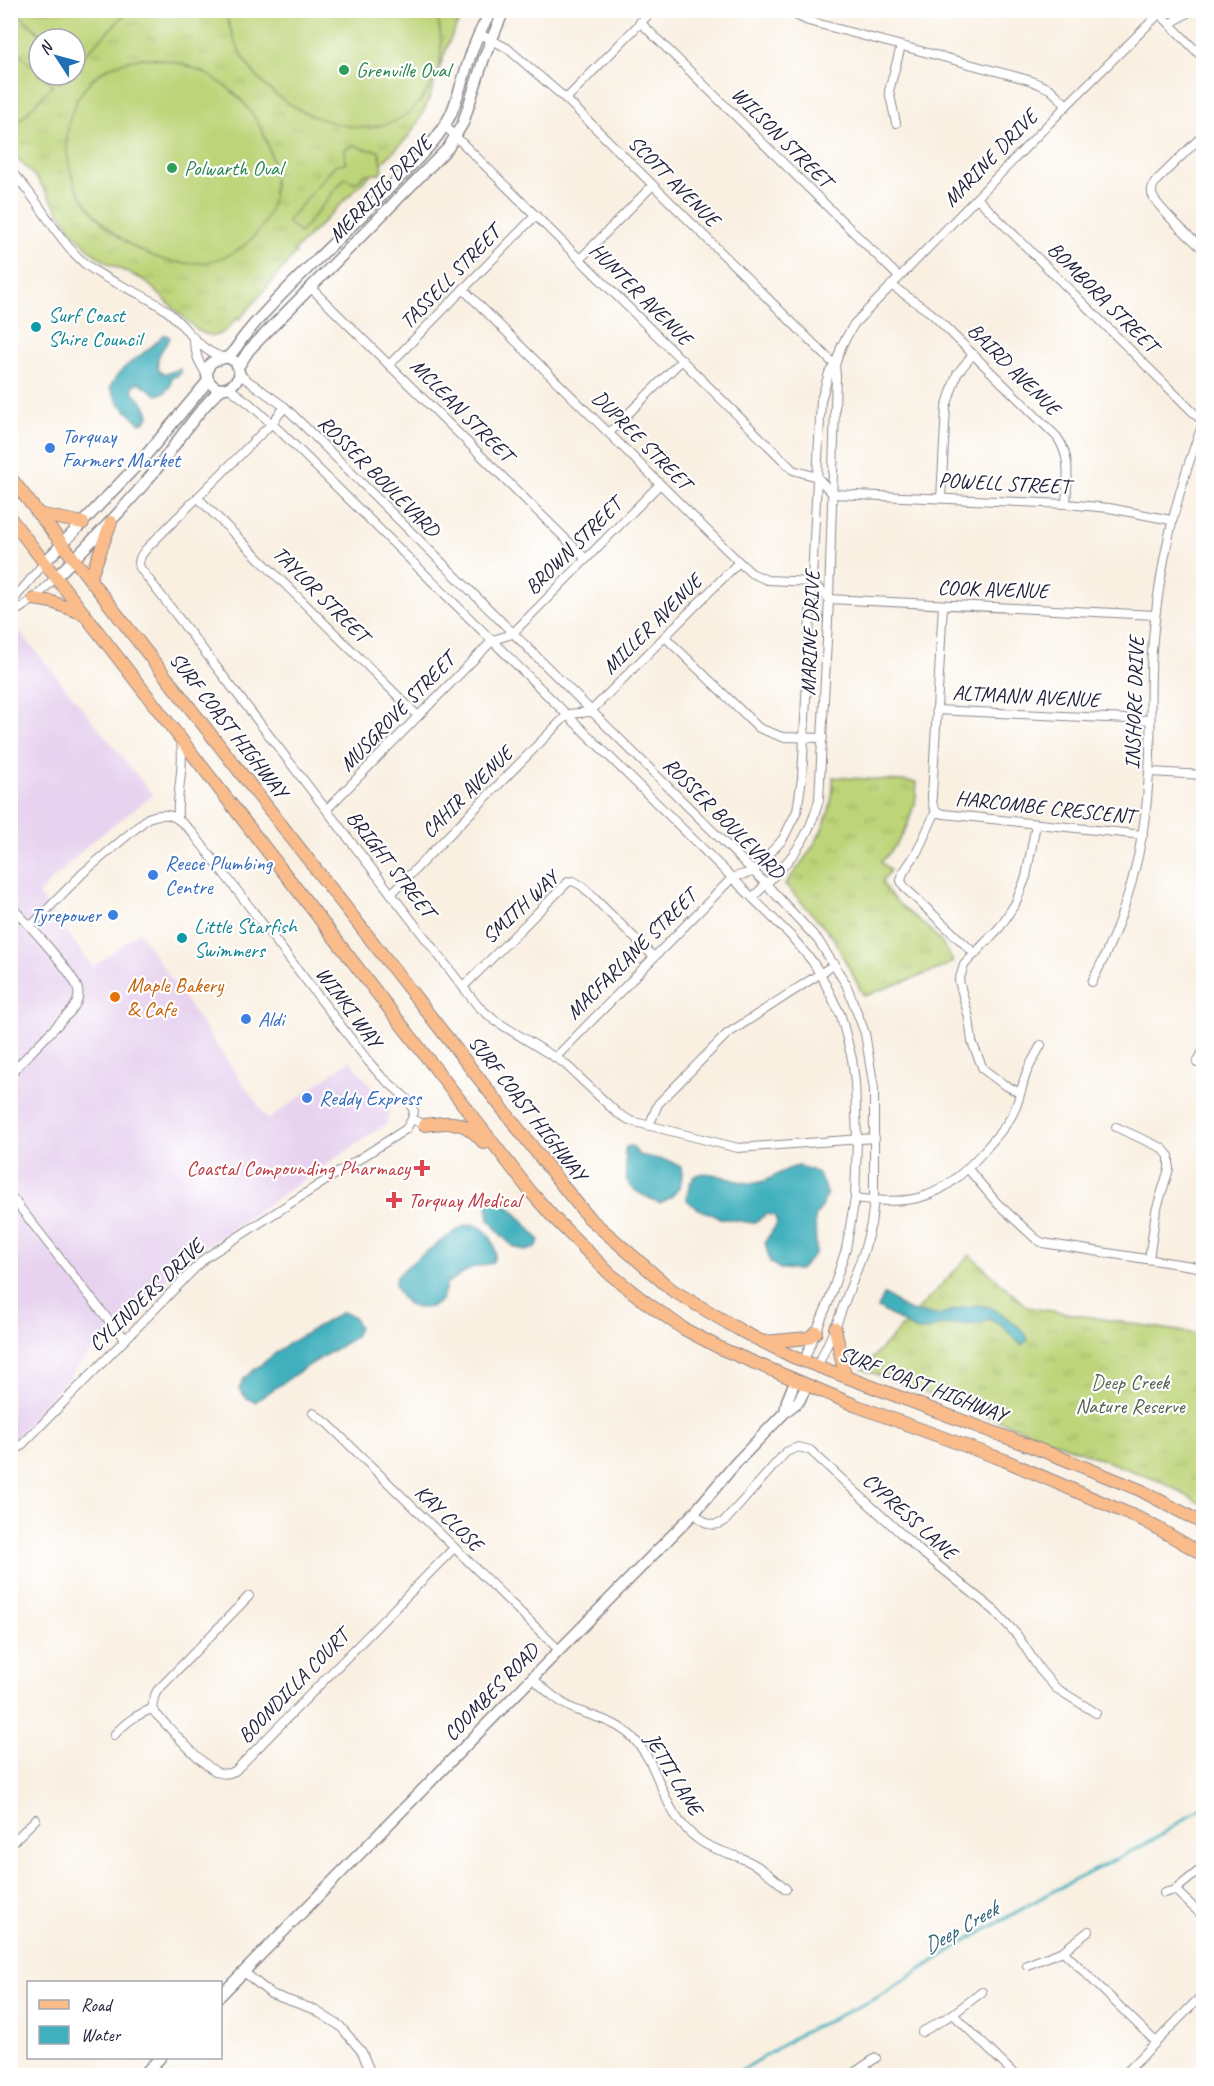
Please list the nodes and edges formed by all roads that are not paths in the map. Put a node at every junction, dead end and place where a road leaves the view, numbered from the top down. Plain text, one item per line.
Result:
1 (493, 10) edge
2 (504, 10) edge
3 (653, 10) edge
4 (785, 10) edge
5 (1191, 10) edge
6 (1158, 12) edge
7 (640, 22) junction
8 (1171, 23) junction
9 (480, 34) junction
10 (491, 39) junction
11 (901, 46) junction
12 (1203, 59) edge
13 (566, 99) junction
14 (1067, 105) junction
15 (896, 123) dead end
16 (445, 126) junction
17 (1203, 134) edge
18 (456, 137) junction
19 (10, 171) edge
20 (652, 186) junction
21 (977, 198) junction
22 (536, 215) junction
23 (1203, 250) edge
24 (580, 259) junction
25 (898, 276) junction
26 (891, 285) junction
27 (311, 288) junction
28 (463, 289) junction
29 (191, 336) junction
30 (973, 354) junction
31 (224, 357) junction
32 (682, 360) junction
33 (390, 364) junction
34 (835, 365) junction
35 (239, 371) junction
36 (208, 379) junction
37 (225, 389) junction
38 (285, 407) junction
39 (1203, 421) edge
40 (272, 423) junction
41 (609, 433) junction
42 (10, 477) edge
43 (817, 477) junction
44 (660, 484) junction
45 (833, 494) junction
46 (198, 498) junction
47 (940, 498) junction
48 (1066, 504) junction
49 (39, 514) junction
50 (10, 518) edge
51 (1171, 520) junction
52 (111, 522) junction
53 (82, 523) junction
54 (62, 544) junction
55 (73, 559) junction
56 (586, 559) junction
57 (45, 562) junction
58 (739, 562) junction
59 (56, 577) junction
60 (90, 579) junction
61 (812, 582) junction
62 (34, 599) junction
63 (829, 599) junction
64 (10, 604) edge
65 (943, 605) junction
66 (85, 614) junction
67 (10, 615) edge
68 (1155, 615) junction
69 (512, 634) junction
70 (665, 637) junction
71 (493, 640) junction
72 (936, 710) junction
73 (590, 712) junction
74 (568, 714) junction
75 (418, 716) junction
76 (1150, 720) junction
77 (804, 738) junction
78 (823, 738) junction
79 (180, 739) junction
80 (1150, 772) junction
81 (1203, 775) edge
82 (327, 809) junction
83 (936, 811) junction
84 (178, 818) junction
85 (1036, 824) junction
86 (1143, 835) junction
87 (753, 872) junction
88 (733, 877) junction
89 (766, 884) junction
90 (391, 894) junction
91 (753, 897) junction
92 (10, 906) edge
93 (31, 927) junction
94 (975, 954) junction
95 (654, 957) junction
96 (835, 964) junction
97 (821, 975) junction
98 (1092, 982) dead end
99 (463, 987) junction
100 (1041, 1045) dead end
101 (1203, 1048) edge
102 (555, 1057) junction
103 (1197, 1063) dead end
104 (10, 1074) edge
105 (1020, 1093) junction
106 (412, 1119) junction
107 (426, 1125) joint
108 (649, 1126) junction
109 (1116, 1127) dead end
110 (875, 1138) junction
111 (857, 1140) junction
112 (968, 1169) junction
113 (530, 1191) junction
114 (10, 1195) edge
115 (855, 1198) junction
116 (874, 1200) junction
117 (1149, 1259) junction
118 (1203, 1268) edge
119 (836, 1328) junction
120 (816, 1332) junction
121 (126, 1339) junction
122 (763, 1342) junction
123 (804, 1360) junction
124 (818, 1365) junction
125 (845, 1376) junction
126 (801, 1383) junction
127 (314, 1413) dead end
128 (1011, 1439) junction
129 (10, 1457) edge
130 (1004, 1460) junction
131 (694, 1513) junction
132 (1203, 1524) edge
133 (453, 1548) junction
134 (1203, 1554) edge
135 (249, 1596) dead end
136 (559, 1650) junction
137 (532, 1678) junction
138 (152, 1709) junction
139 (1096, 1713) dead end
140 (114, 1735) dead end
141 (36, 1819) dead end
142 (10, 1845) edge
143 (1201, 1869) dead end
144 (786, 1889) dead end
145 (1175, 1890) junction
146 (1164, 1893) dead end
147 (1203, 1917) edge
148 (1089, 1930) dead end
149 (1063, 1951) junction
150 (1027, 1965) dead end
151 (244, 1972) junction
152 (982, 1992) dead end
153 (1203, 1993) edge
154 (222, 1994) edge
155 (953, 2014) junction
156 (922, 2032) dead end
157 (1156, 2042) junction
158 (876, 2058) dead end
159 (159, 2059) edge
160 (142, 2076) edge
161 (372, 2076) edge
162 (849, 2076) edge
163 (1016, 2076) edge
164 (1124, 2076) edge

1 - 9 street, MERRIJIG DRIVE
2 - 10 street, MERRIJIG DRIVE
3 - 7 street
4 - 11 street
5 - 8 street
6 - 8 street
6 - 14 street, MARINE DRIVE
7 - 13 street
7 - 25 street, WILSON STREET
8 - 12 street
9 - 10 street, SCOTT AVENUE
9 - 16 street, MERRIJIG DRIVE
10 - 13 street, SCOTT AVENUE
10 - 18 street, MERRIJIG DRIVE
11 - 14 street
11 - 15 street
13 - 20 street, SCOTT AVENUE
14 - 21 street, MARINE DRIVE
16 - 18 street, HUNTER AVENUE
16 - 31 street, MERRIJIG DRIVE
17 - 23 street
18 - 22 street, HUNTER AVENUE
18 - 27 street, MERRIJIG DRIVE
19 - 29 street
20 - 24 street
20 - 34 street, SCOTT AVENUE
21 - 25 street, MARINE DRIVE
21 - 39 street, BOMBORA STREET
22 - 24 street, HUNTER AVENUE
22 - 28 street, TASSELL STREET
24 - 32 street, HUNTER AVENUE
25 - 26 street, MARINE DRIVE
26 - 30 street, BAIRD AVENUE
26 - 34 street, MARINE DRIVE
27 - 33 street, MCLEAN STREET
27 - 35 street, MERRIJIG DRIVE
28 - 33 street, TASSELL STREET
28 - 41 street, DUPREE STREET
29 - 31 street
29 - 36 street
30 - 47 street
30 - 48 street, BAIRD AVENUE
31 - 35 street
31 - 36 street, MERRIJIG DRIVE
32 - 41 street
32 - 43 street, HUNTER AVENUE
33 - 56 street, MCLEAN STREET
34 - 43 street, MARINE DRIVE
34 - 45 street, MARINE DRIVE
35 - 37 street, MERRIJIG DRIVE
35 - 38 street, ROSSER BOULEVARD
36 - 37 street
36 - 53 street, MERRIJIG DRIVE
37 - 40 street, ROSSER BOULEVARD
37 - 52 street, MERRIJIG DRIVE
38 - 40 street
38 - 69 street, ROSSER BOULEVARD
39 - 51 street, INSHORE DRIVE
40 - 46 street, BRIGHT STREET
40 - 71 street, ROSSER BOULEVARD
41 - 44 street, DUPREE STREET
42 - 49 main road, SURF COAST HIGHWAY
43 - 45 street
43 - 61 street, MARINE DRIVE
44 - 56 street, BROWN STREET
44 - 58 street, DUPREE STREET
45 - 47 street, POWELL STREET
45 - 63 street, MARINE DRIVE
46 - 75 street, TAYLOR STREET
46 - 82 street, BRIGHT STREET
47 - 48 street, POWELL STREET
48 - 51 street, POWELL STREET
49 - 53 main road
49 - 54 main road, SURF COAST HIGHWAY
50 - 57 main road, SURF COAST HIGHWAY
51 - 68 street, INSHORE DRIVE
52 - 55 street, MERRIJIG DRIVE
52 - 60 main road
53 - 54 street, MERRIJIG DRIVE
54 - 55 main road, SURF COAST HIGHWAY
54 - 57 street, MERRIJIG DRIVE
55 - 59 street, MERRIJIG DRIVE
55 - 60 main road, SURF COAST HIGHWAY
56 - 69 street, BROWN STREET
57 - 59 main road, SURF COAST HIGHWAY
57 - 64 street
58 - 61 street, DUPREE STREET
58 - 70 street, MILLER AVENUE
59 - 62 street
59 - 66 main road, SURF COAST HIGHWAY
60 - 122 main road, SURF COAST HIGHWAY
61 - 63 street
61 - 77 street, MARINE DRIVE
62 - 66 main road
62 - 67 street
63 - 65 street, COOK AVENUE
63 - 78 street, MARINE DRIVE
65 - 68 street, COOK AVENUE
65 - 72 street, HARCOMBE CRESCENT
66 - 79 main road, SURF COAST HIGHWAY
68 - 76 street, INSHORE DRIVE
69 - 71 street
69 - 73 street, ROSSER BOULEVARD
70 - 73 street, MILLER AVENUE
70 - 77 street
71 - 74 street, ROSSER BOULEVARD
71 - 75 street, MUSGROVE STREET
72 - 76 street, ALTMANN AVENUE
72 - 83 street, HARCOMBE CRESCENT
73 - 74 street
73 - 87 street, ROSSER BOULEVARD
74 - 88 street, ROSSER BOULEVARD
74 - 90 street, CAHIR AVENUE
75 - 82 street, MUSGROVE STREET
76 - 80 street, INSHORE DRIVE
77 - 78 street
77 - 87 street, MARINE DRIVE
78 - 89 street, MARINE DRIVE
79 - 84 street
79 - 113 main road, SURF COAST HIGHWAY
80 - 81 street
80 - 86 street, INSHORE DRIVE
82 - 90 street, BRIGHT STREET
83 - 85 street, HARCOMBE CRESCENT
83 - 94 street
84 - 93 street
84 - 106 street, WINKI WAY
85 - 86 street, HARCOMBE CRESCENT
85 - 94 street
86 - 98 street, INSHORE DRIVE
87 - 88 street
87 - 89 street, ROSSER BOULEVARD
88 - 91 street, ROSSER BOULEVARD
88 - 95 street, MACFARLANE STREET
89 - 91 street, MARINE DRIVE
89 - 96 street, ROSSER BOULEVARD
90 - 99 street, BRIGHT STREET
91 - 97 street, ROSSER BOULEVARD
92 - 93 street
93 - 104 street
94 - 105 street
95 - 99 street, SMITH WAY
95 - 102 street, MACFARLANE STREET
96 - 97 street
96 - 110 street, ROSSER BOULEVARD
97 - 108 street
97 - 111 street, ROSSER BOULEVARD
99 - 102 street, BRIGHT STREET
100 - 105 street
101 - 103 street
102 - 108 street, BRIGHT STREET
105 - 112 street
106 - 107 street
106 - 121 street, CYLINDERS DRIVE
107 - 113 main road
108 - 111 street, BRIGHT STREET
109 - 117 street
110 - 111 street, BRIGHT STREET
110 - 116 street, ROSSER BOULEVARD
111 - 115 street, ROSSER BOULEVARD
112 - 116 street
112 - 117 street
113 - 126 main road, SURF COAST HIGHWAY
114 - 121 street
115 - 116 street
115 - 120 street, ROSSER BOULEVARD
116 - 119 street, ROSSER BOULEVARD
117 - 118 street
119 - 124 street, ROSSER BOULEVARD
119 - 125 main road
120 - 122 main road
120 - 123 street, ROSSER BOULEVARD
121 - 129 street, CYLINDERS DRIVE
122 - 123 main road, SURF COAST HIGHWAY
123 - 124 main road, SURF COAST HIGHWAY
123 - 126 main road
124 - 125 main road, SURF COAST HIGHWAY
124 - 126 main road
125 - 128 main road, SURF COAST HIGHWAY
126 - 130 main road, SURF COAST HIGHWAY
126 - 131 street, COOMBES ROAD
127 - 133 street, KAY CLOSE
128 - 130 main road
128 - 132 main road, SURF COAST HIGHWAY
130 - 134 main road, SURF COAST HIGHWAY
131 - 136 street, COOMBES ROAD
131 - 139 street, CYPRESS LANE
133 - 136 street, KAY CLOSE
133 - 138 street, BOONDILLA COURT
135 - 138 street
136 - 137 street, COOMBES ROAD
137 - 144 street, JETTI LANE
137 - 151 street, COOMBES ROAD
138 - 140 street
141 - 142 street
143 - 145 street
145 - 146 street
145 - 147 street
148 - 149 street
149 - 150 street
149 - 157 street
151 - 154 street, COOMBES ROAD
151 - 161 street
152 - 155 street
153 - 157 street
155 - 156 street
155 - 163 street
157 - 164 street
158 - 162 street
159 - 160 street

